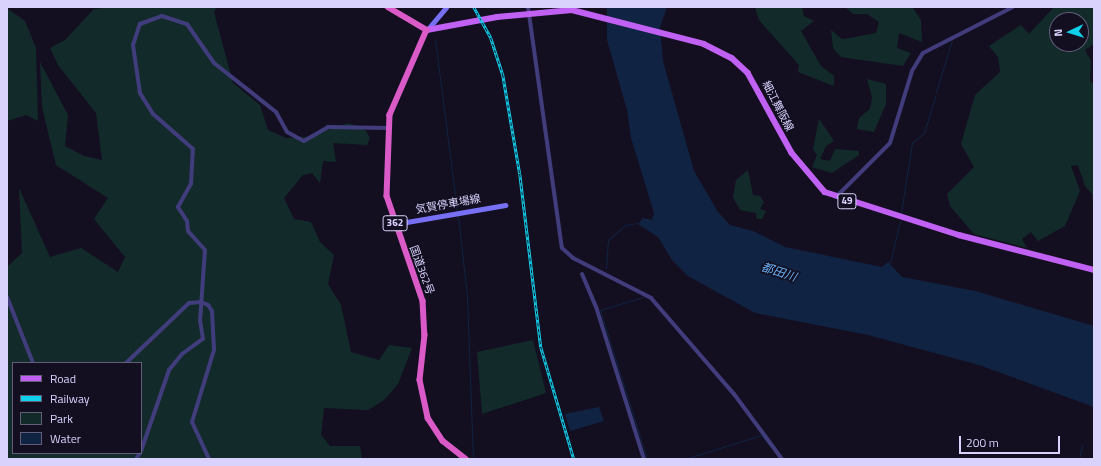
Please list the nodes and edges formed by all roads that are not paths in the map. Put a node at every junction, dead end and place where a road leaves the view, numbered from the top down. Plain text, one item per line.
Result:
1 (388, 7) edge
2 (446, 7) edge
3 (528, 7) edge
4 (1013, 7) edge
5 (529, 14) junction
6 (427, 30) junction
7 (389, 128) junction
8 (836, 197) junction
9 (505, 205) dead end
10 (395, 224) junction
11 (1094, 270) edge
12 (582, 274) dead end
13 (7, 297) edge
14 (201, 302) junction
15 (33, 362) edge
16 (127, 362) edge
17 (142, 446) edge
18 (209, 459) edge
19 (466, 459) edge
20 (644, 459) edge
21 (782, 459) edge

1 - 6 highway
2 - 6 main road
3 - 5 street
4 - 8 street
5 - 6 main road, 細江舞阪線 / 49
5 - 8 main road, 細江舞阪線 / 49
5 - 21 street
6 - 7 highway, 国道362号 / 362
7 - 10 highway, 国道362号 / 362
7 - 14 street
8 - 11 main road, 細江舞阪線 / 49
9 - 10 main road, 気賀停車場線
10 - 19 highway, 国道362号 / 362
12 - 20 street
13 - 15 street
14 - 16 street
14 - 17 street
14 - 18 street

